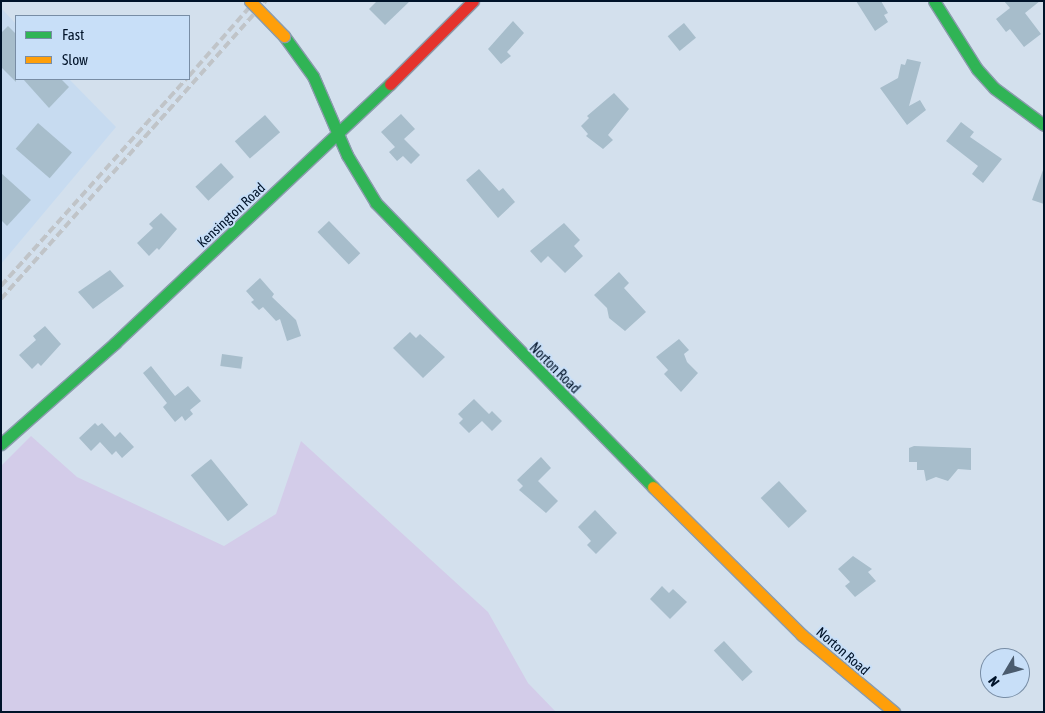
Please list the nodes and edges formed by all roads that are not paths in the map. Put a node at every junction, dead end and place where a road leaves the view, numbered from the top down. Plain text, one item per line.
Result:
1 (250, 1) edge
2 (473, 1) edge
3 (934, 1) edge
4 (1044, 125) edge
5 (338, 136) junction
6 (1, 444) edge
7 (894, 712) edge

1 - 5 main road, Norton Road, bridge
2 - 5 main road, Kensington Road
3 - 4 main road
5 - 6 main road, Kensington Road
5 - 7 main road, Norton Road

